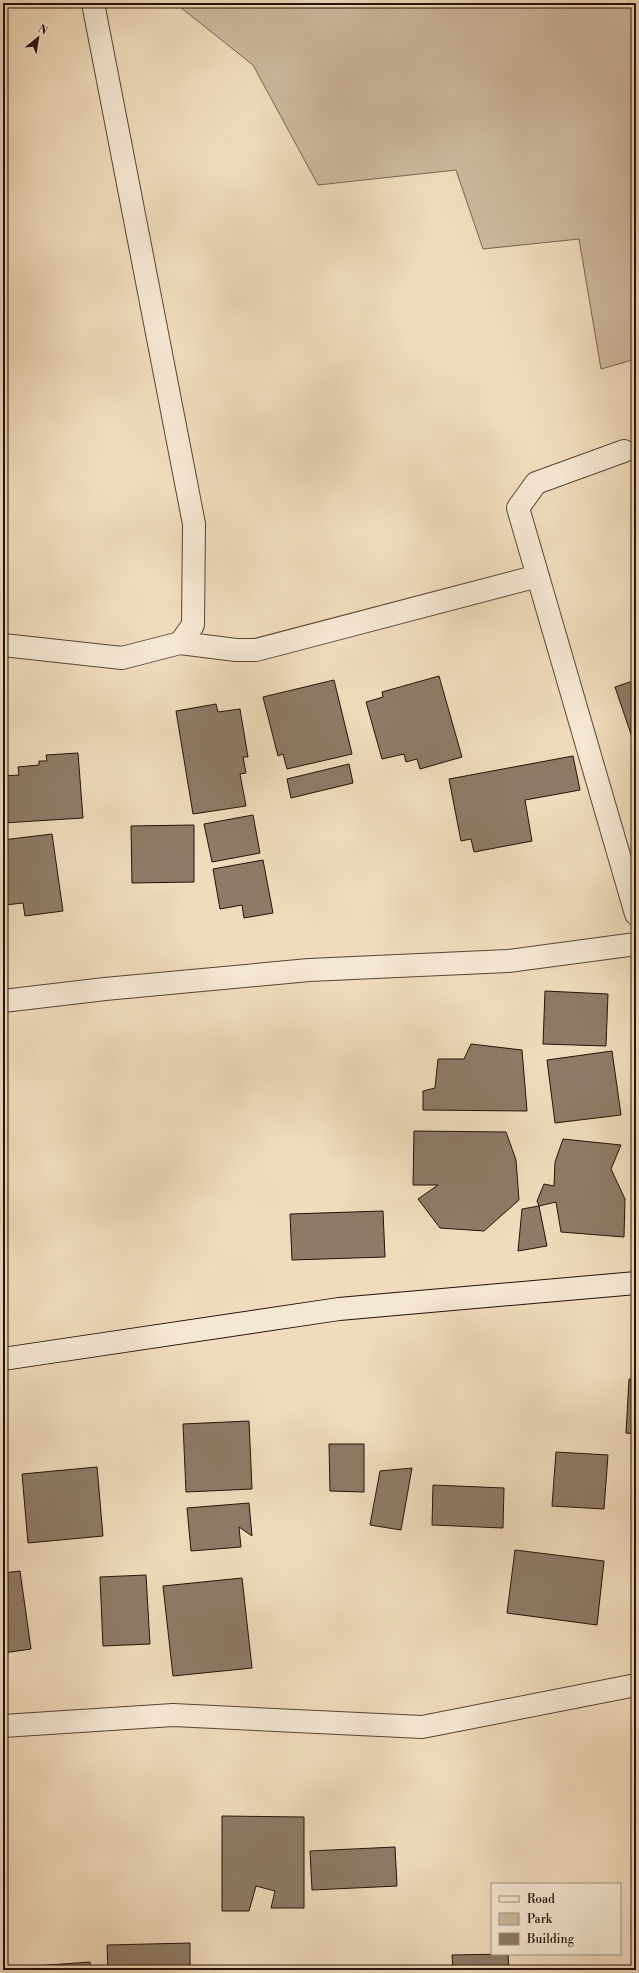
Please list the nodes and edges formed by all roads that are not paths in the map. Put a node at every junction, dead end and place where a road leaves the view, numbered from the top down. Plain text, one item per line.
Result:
1 (93, 3) edge
2 (624, 450) dead end
3 (538, 576) junction
4 (180, 643) junction
5 (3, 645) edge
6 (636, 914) edge
7 (636, 944) edge
8 (3, 1001) edge
9 (636, 1283) edge
10 (3, 1358) edge
11 (636, 1685) edge
12 (3, 1726) edge

1 - 4 street
2 - 3 street
3 - 4 street
3 - 6 street
4 - 5 street
7 - 8 street
9 - 10 street
11 - 12 street

